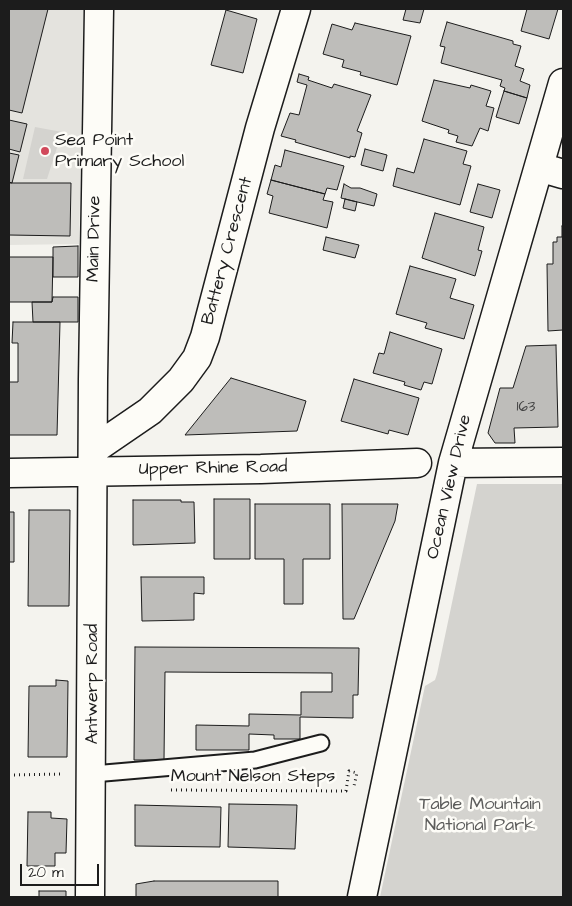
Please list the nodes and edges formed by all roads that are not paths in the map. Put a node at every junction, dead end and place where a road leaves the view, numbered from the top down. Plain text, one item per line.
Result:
1 (99, 9) edge
2 (296, 9) edge
3 (563, 83) edge
4 (551, 170) edge
5 (93, 460) junction
6 (563, 462) edge
7 (417, 463) dead end
8 (453, 463) junction
9 (9, 472) edge
10 (321, 743) dead end
11 (93, 774) junction
12 (90, 897) edge
13 (362, 897) edge

1 - 5 street, Main Drive
2 - 5 street, Battery Crescent
3 - 4 street, Ocean View Drive
4 - 8 street, Ocean View Drive
5 - 7 street, Upper Rhine Road
5 - 9 street, Upper Rhine Road
5 - 11 street, Antwerp Road
6 - 8 street
8 - 13 street, Ocean View Drive
10 - 11 lane
11 - 12 street, Antwerp Road

